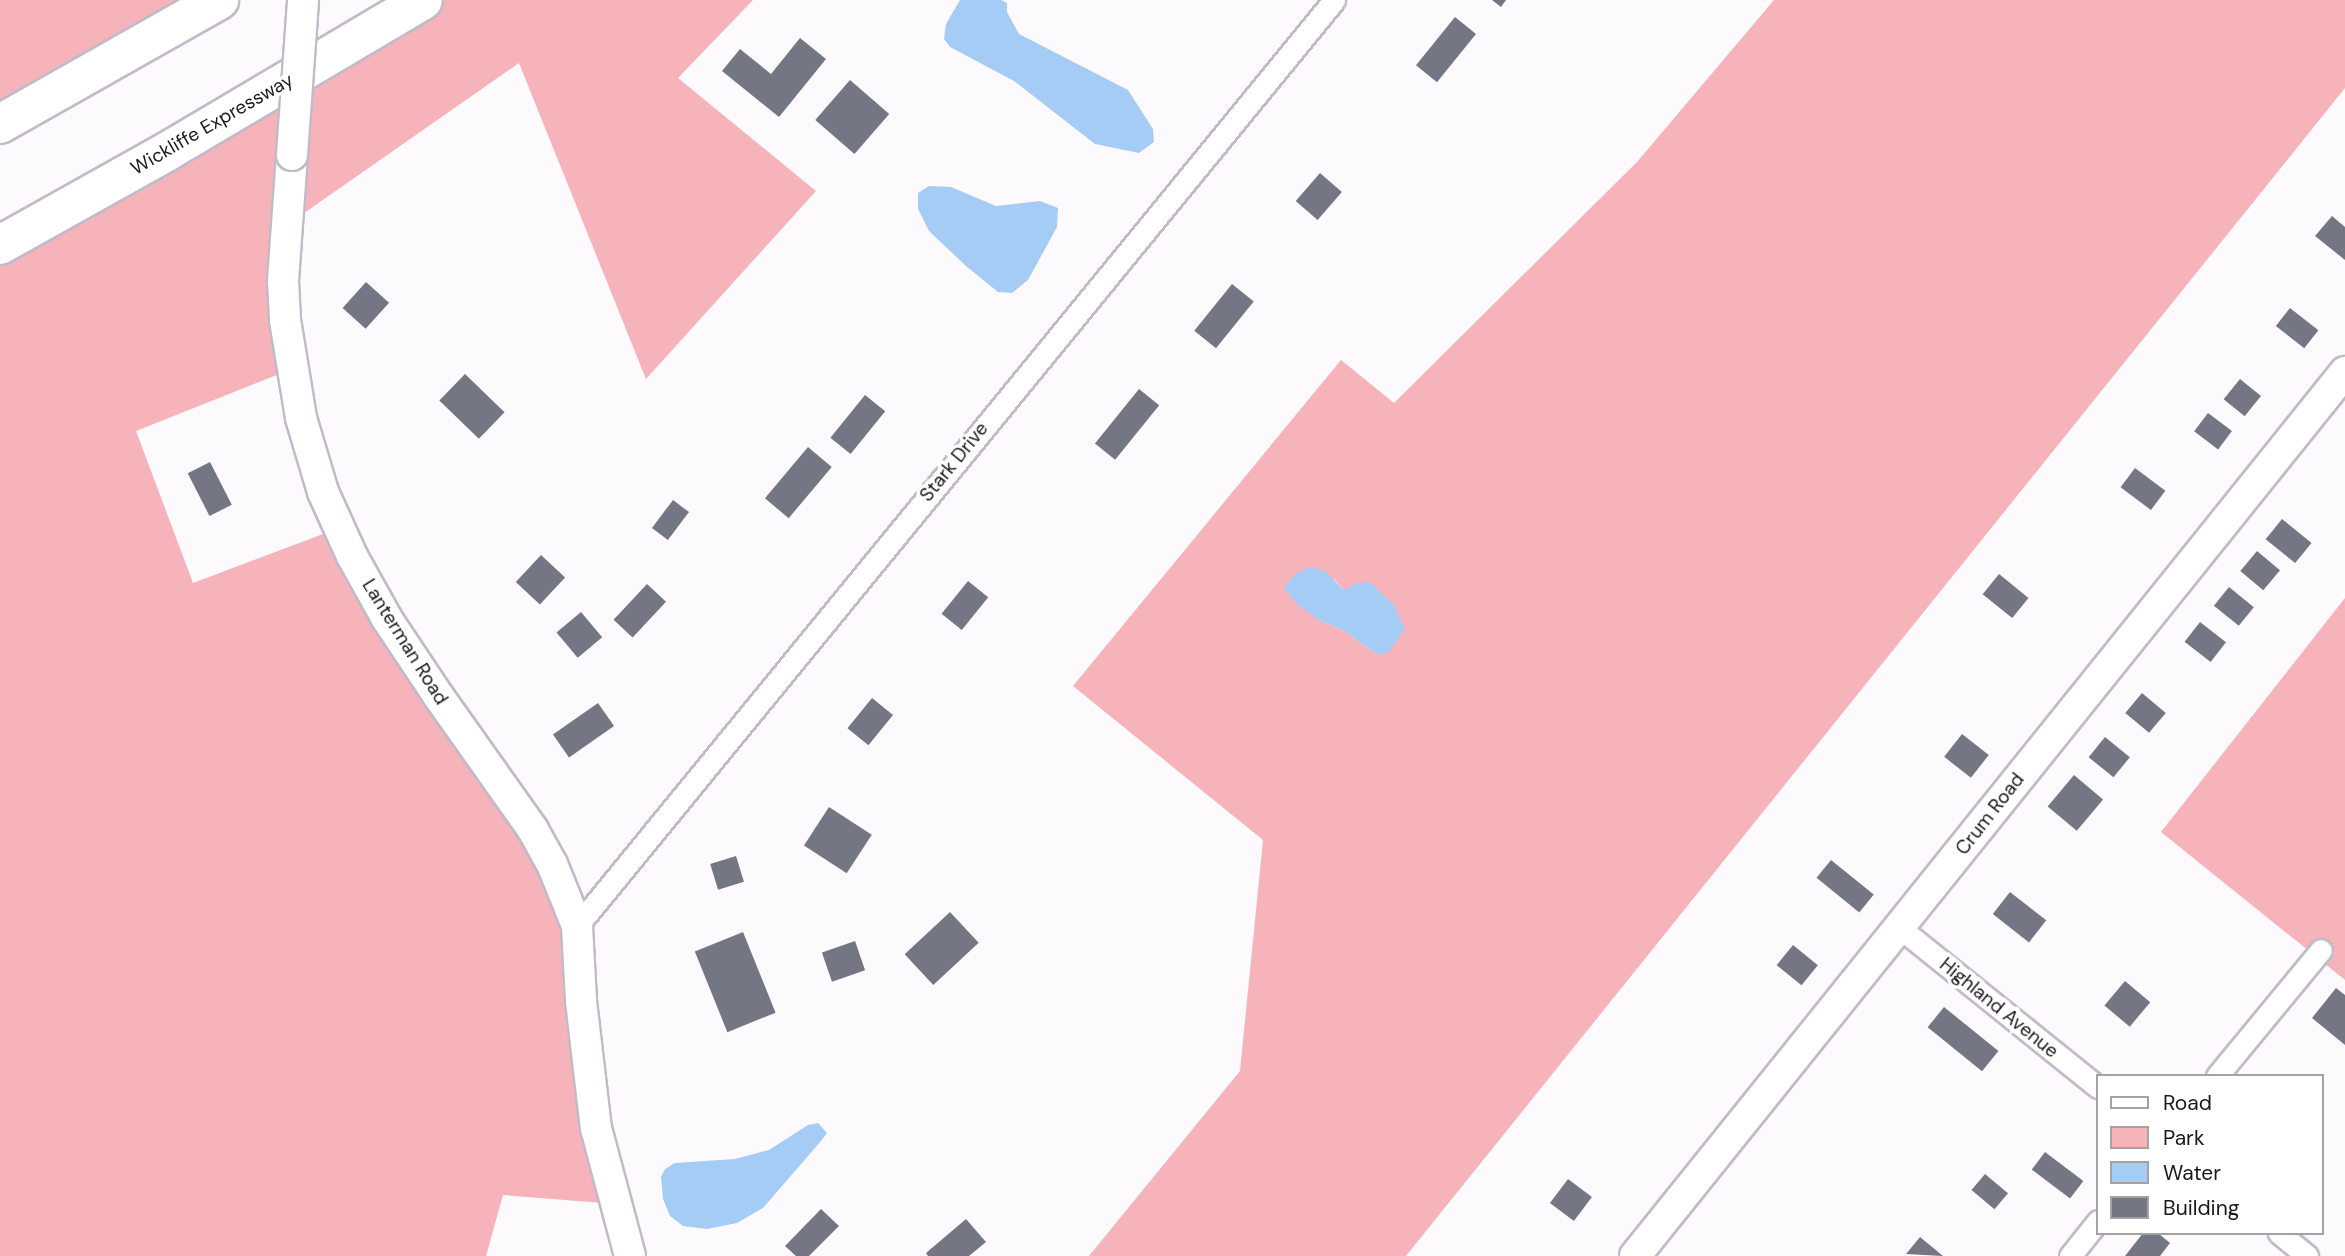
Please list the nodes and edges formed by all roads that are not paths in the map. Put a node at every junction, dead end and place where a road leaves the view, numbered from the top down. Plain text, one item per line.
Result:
1 (219, 0) edge
2 (303, 0) edge
3 (423, 0) edge
4 (1334, 0) edge
5 (0, 124) edge
6 (0, 245) edge
7 (2345, 372) edge
8 (577, 926) junction
9 (1900, 928) junction
10 (2320, 950) dead end
11 (2219, 1074) edge
12 (2096, 1085) edge
13 (2096, 1224) edge
14 (2281, 1235) edge
15 (629, 1256) edge
16 (1635, 1256) edge
17 (2070, 1256) edge
18 (2307, 1256) edge

1 - 5 highway
2 - 8 street, Lanterman Road, bridge
3 - 6 highway, Wickliffe Expressway
4 - 8 street, Stark Drive
7 - 9 street, Crum Road
8 - 15 street, Lanterman Road
9 - 12 street, Highland Avenue
9 - 16 street, Crum Road
10 - 11 street
13 - 17 street
14 - 18 street

